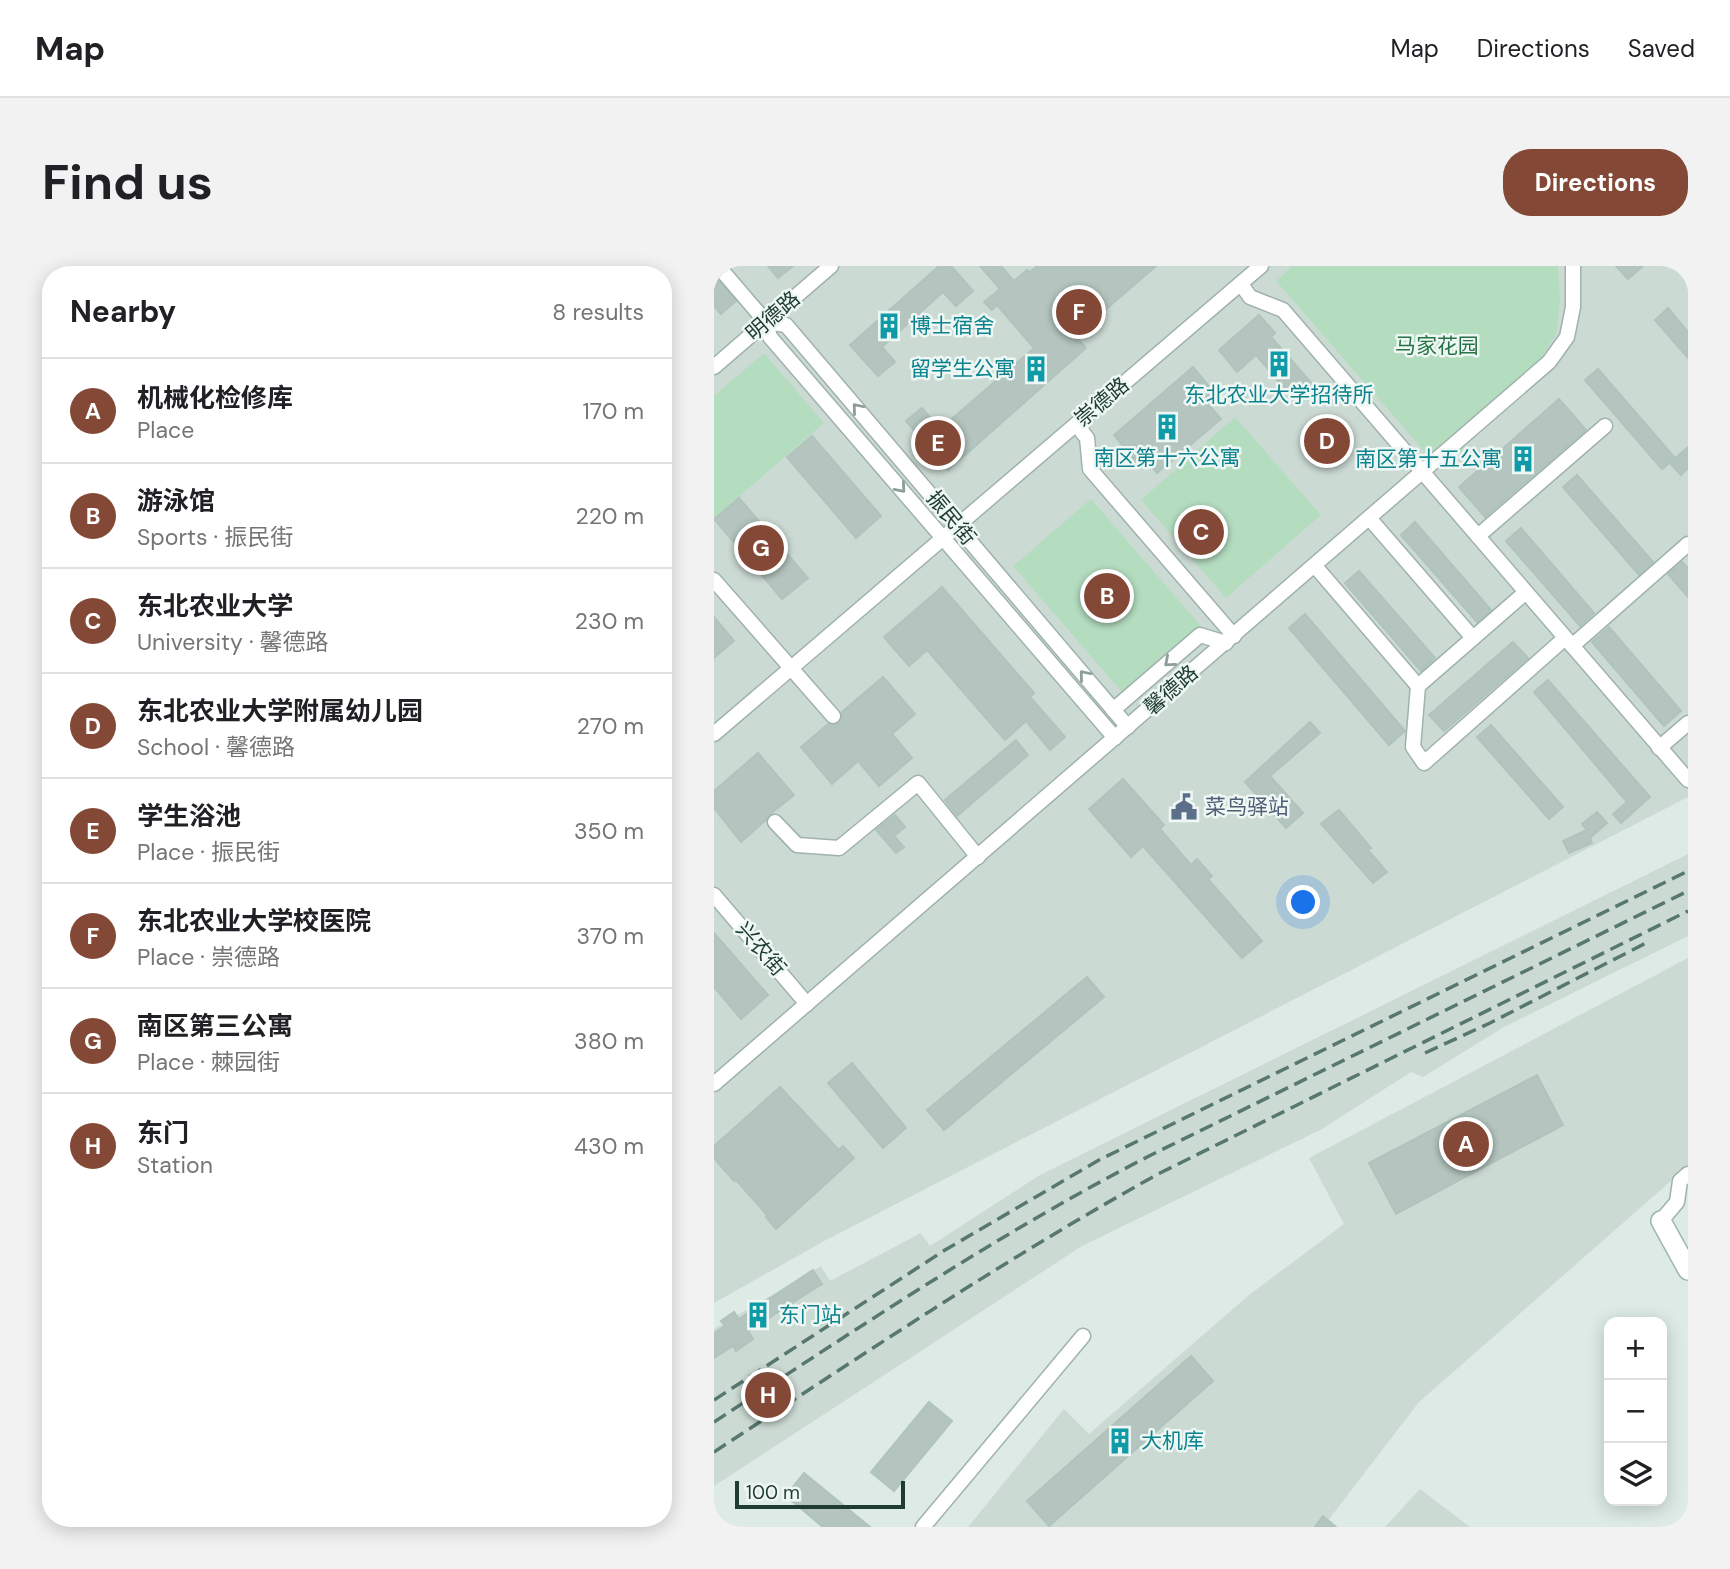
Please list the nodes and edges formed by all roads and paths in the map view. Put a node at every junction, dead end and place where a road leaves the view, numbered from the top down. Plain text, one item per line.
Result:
1 (718, 266) edge
2 (831, 266) edge
3 (1573, 266) edge
4 (1248, 273) edge
5 (766, 322) junction
6 (714, 367) edge
7 (837, 384) junction
8 (822, 397) junction
9 (1082, 419) junction
10 (1605, 426) dead end
11 (887, 443) junction
12 (873, 456) junction
13 (1423, 472) junction
14 (1370, 519) junction
15 (957, 526) junction
16 (1478, 536) junction
17 (943, 538) junction
18 (1688, 544) edge
19 (1315, 566) junction
20 (714, 580) edge
21 (1010, 588) junction
22 (1526, 592) junction
23 (996, 600) junction
24 (1473, 638) junction
25 (1230, 640) junction
26 (1569, 642) junction
27 (1064, 651) junction
28 (1051, 663) junction
29 (790, 669) junction
30 (1418, 685) junction
31 (1113, 710) junction
32 (833, 716) dead end
33 (1688, 723) edge
34 (1128, 727) junction
35 (714, 734) edge
36 (1115, 738) junction
37 (1659, 748) junction
38 (1688, 780) edge
39 (775, 822) dead end
40 (978, 857) junction
41 (714, 895) edge
42 (807, 1004) junction
43 (714, 1084) edge
44 (1688, 1174) edge
45 (1688, 1207) edge
46 (1661, 1221) junction
47 (1688, 1270) edge
48 (1083, 1336) dead end
49 (923, 1527) edge

1 - 5 street, 振民街
2 - 5 street, 明德路
3 - 13 street, 馨德路
4 - 9 street, 崇德路
4 - 13 street
5 - 6 street, 明德路
5 - 7 street, 振民街
5 - 8 street, 振民街
7 - 8 street
11 -> 7 street, 振民街
8 - 12 street, 振民街
9 - 15 street, 崇德路
9 - 25 street
10 - 16 street
11 - 12 street
11 - 15 street, 振民街
12 -> 17 street, 振民街
13 - 14 street, 馨德路
13 - 16 street
14 - 19 street, 馨德路
14 - 24 street
15 - 17 street, 崇德路
15 - 21 street, 振民街
16 - 22 street
17 - 23 street, 振民街
17 - 29 street, 崇德路
18 - 26 street
19 - 25 street, 馨德路
19 - 30 street
20 - 29 street
21 - 23 street
21 - 27 street, 振民街
22 - 24 street
22 - 26 street
23 - 28 street, 振民街
24 - 30 street
25 -> 31 street
25 - 34 street, 馨德路
26 - 30 street
26 - 37 street
27 - 28 street
31 -> 27 street, 振民街
28 - 36 street, 振民街
29 - 32 street
29 - 35 street, 崇德路
31 - 34 street, 振民街
33 - 37 street
34 - 36 street, 馨德路
36 - 40 street, 馨德路
37 - 38 street
39 - 40 street
40 - 42 street, 馨德路
41 - 42 street, 兴农街
42 - 43 street, 馨德路
44 - 46 street
45 - 46 street
46 - 47 street
48 - 49 street

